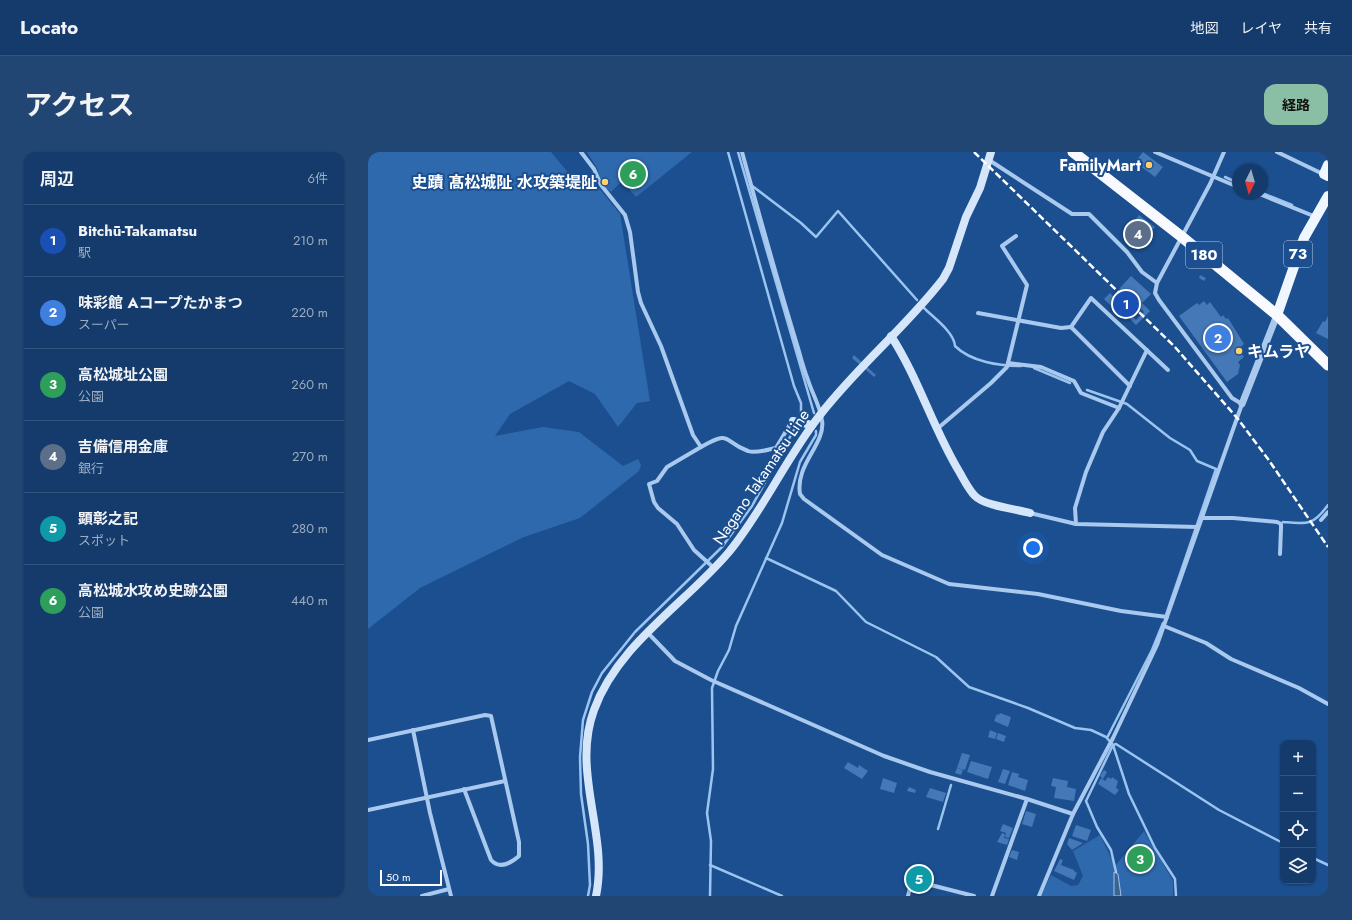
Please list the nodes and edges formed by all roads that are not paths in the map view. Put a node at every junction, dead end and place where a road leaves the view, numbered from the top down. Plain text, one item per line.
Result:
1 (581, 152) edge
2 (742, 152) edge
3 (1073, 152) edge
4 (1155, 152) edge
5 (1224, 152) edge
6 (1277, 152) edge
7 (990, 156) edge
8 (1327, 172) edge
9 (1212, 176) junction
10 (1232, 184) edge
11 (1328, 196) edge
12 (1268, 198) edge
13 (1316, 218) junction
14 (1016, 236) dead end
15 (1182, 237) junction
16 (1157, 283) junction
17 (978, 313) dead end
18 (1277, 315) junction
19 (1019, 320) junction
20 (1071, 328) junction
21 (891, 336) junction
22 (1147, 350) junction
23 (1008, 365) junction
24 (1328, 365) edge
25 (1168, 370) dead end
26 (1130, 386) junction
27 (1242, 404) junction
28 (1121, 405) junction
29 (821, 413) junction
30 (797, 422) joint
31 (812, 426) junction
32 (936, 429) junction
33 (701, 447) junction
34 (1328, 512) edge
35 (1030, 513) joint
36 (1201, 518) junction
37 (1321, 520) dead end
38 (1076, 524) junction
39 (1196, 527) junction
40 (1280, 554) dead end
41 (712, 567) junction
42 (1166, 617) junction
43 (1164, 626) junction
44 (648, 633) junction
45 (1328, 704) edge
46 (413, 730) junction
47 (368, 740) edge
48 (505, 781) junction
49 (464, 789) junction
50 (428, 798) junction
51 (1027, 799) junction
52 (368, 810) edge
53 (1073, 814) junction
54 (449, 889) junction
55 (422, 896) edge
56 (451, 896) edge
57 (596, 896) edge
58 (908, 896) edge
59 (974, 896) edge
60 (992, 896) edge
61 (1039, 896) edge

1 - 33 street
2 - 29 street
3 - 15 highway, 180
4 - 9 street
5 - 9 street
6 - 8 street
7 - 16 street
7 - 21 main road, Nagano Takamatsu Line
9 - 10 street
9 - 15 street
11 - 13 main road, 73
12 - 13 street
13 - 18 main road, 73
14 - 19 street
15 - 16 street
15 - 18 highway, 180
16 - 27 street
17 - 19 street
18 - 24 highway, 180
18 - 27 street
19 - 20 street
19 - 23 street
20 - 22 street
20 - 26 street
21 - 29 main road, Nagano Takamatsu Line
21 - 32 main road
22 - 25 street
22 - 26 street
23 - 28 street
23 - 32 street
26 - 28 street
27 - 36 street
28 - 38 street
29 - 31 main road, Nagano Takamatsu Line
29 - 42 street
30 - 31 main road
30 - 33 street
31 - 41 main road, Nagano Takamatsu Line
32 - 35 main road
33 - 41 street
34 - 37 street
35 - 38 street
36 - 39 street
36 - 40 street
38 - 39 street
39 - 42 street
41 - 44 main road, Nagano Takamatsu Line
42 - 43 street
43 - 45 street
43 - 53 street
44 - 51 street
44 - 57 main road, Nagano Takamatsu Line
46 - 47 street
46 - 48 street
46 - 50 street
48 - 49 street
48 - 49 street
49 - 50 street
50 - 52 street
50 - 54 street
51 - 53 street
51 - 60 street
53 - 61 street
54 - 55 street
54 - 56 street
58 - 59 street

